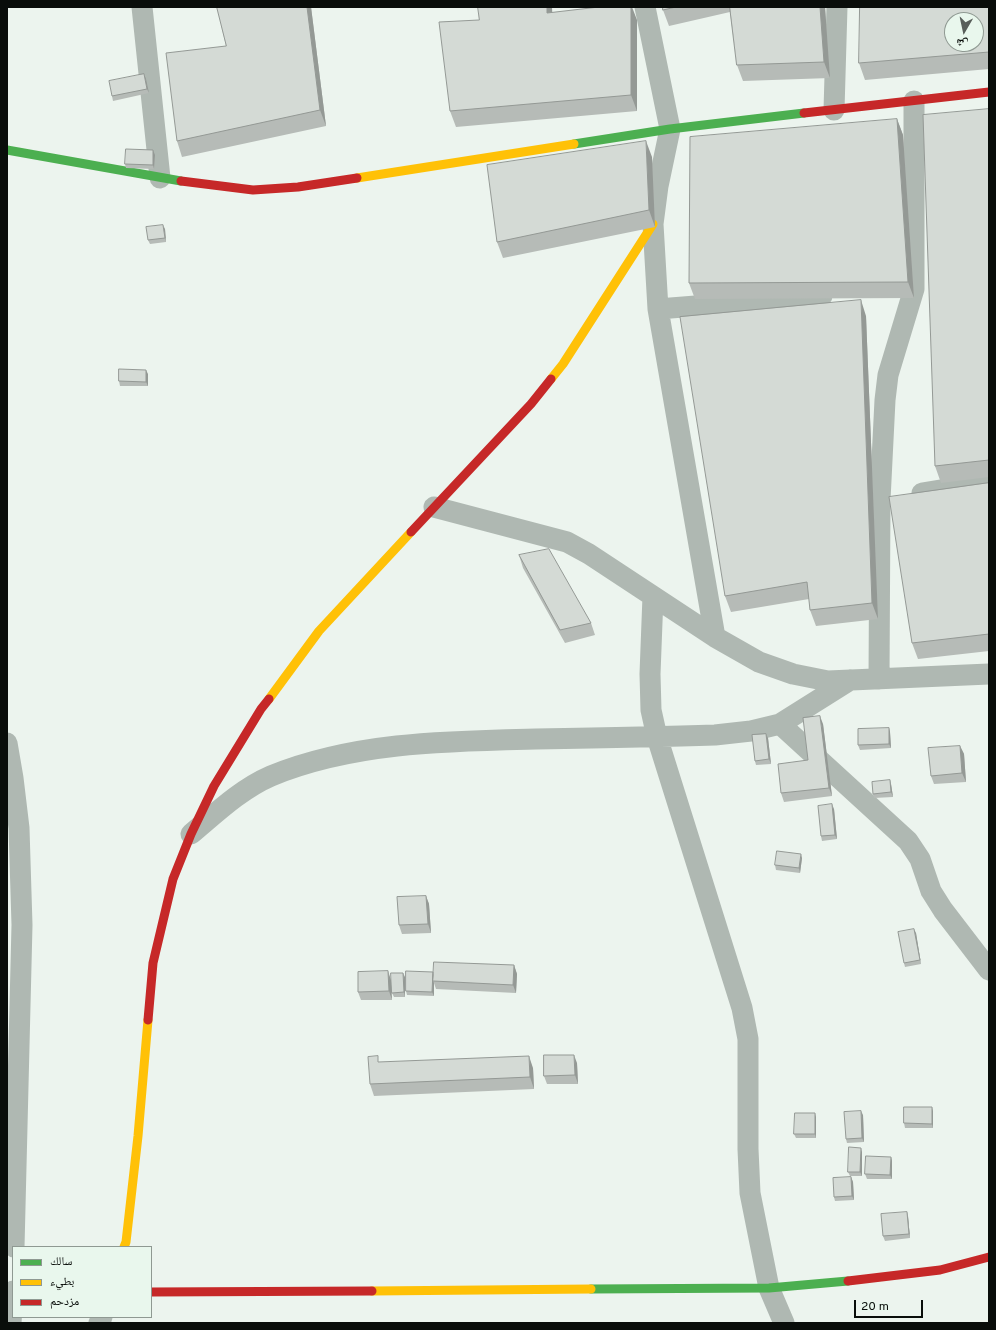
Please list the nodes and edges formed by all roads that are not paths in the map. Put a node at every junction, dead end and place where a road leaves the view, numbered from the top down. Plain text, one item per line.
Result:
1 (142, 7) edge
2 (645, 7) edge
3 (837, 7) edge
4 (989, 92) edge
5 (914, 101) junction
6 (834, 110) junction
7 (670, 129) junction
8 (7, 150) edge
9 (160, 178) junction
10 (653, 224) junction
11 (914, 289) junction
12 (891, 291) edge
13 (845, 294) edge
14 (658, 310) junction
15 (989, 482) edge
16 (893, 498) junction
17 (434, 507) junction
18 (653, 596) junction
19 (715, 637) junction
20 (989, 674) edge
21 (879, 679) junction
22 (850, 680) junction
23 (780, 724) junction
24 (657, 737) junction
25 (7, 742) edge
26 (190, 834) junction
27 (989, 970) edge
28 (14, 1246) edge
29 (124, 1246) edge
30 (989, 1256) edge
31 (769, 1288) junction
32 (152, 1292) edge
33 (12, 1307) edge
34 (11, 1323) edge
35 (784, 1323) edge

1 - 9 street
2 - 7 street
3 - 6 street
4 - 5 street
5 - 6 street
5 - 11 street
6 - 7 street
7 - 9 street
7 - 10 street
8 - 9 street
10 - 14 street
10 - 17 street
11 - 12 street
11 - 16 street
13 - 14 street
14 - 19 street
15 - 16 street
16 - 21 street
17 - 18 street
17 - 26 street
18 - 19 street
18 - 24 street
19 - 22 street
20 - 21 street
21 - 22 street
22 - 23 street
23 - 24 street
23 - 27 street
24 - 26 street
24 - 31 street
25 - 28 street
26 - 29 street
30 - 31 street
31 - 32 street
31 - 35 street
33 - 34 street

